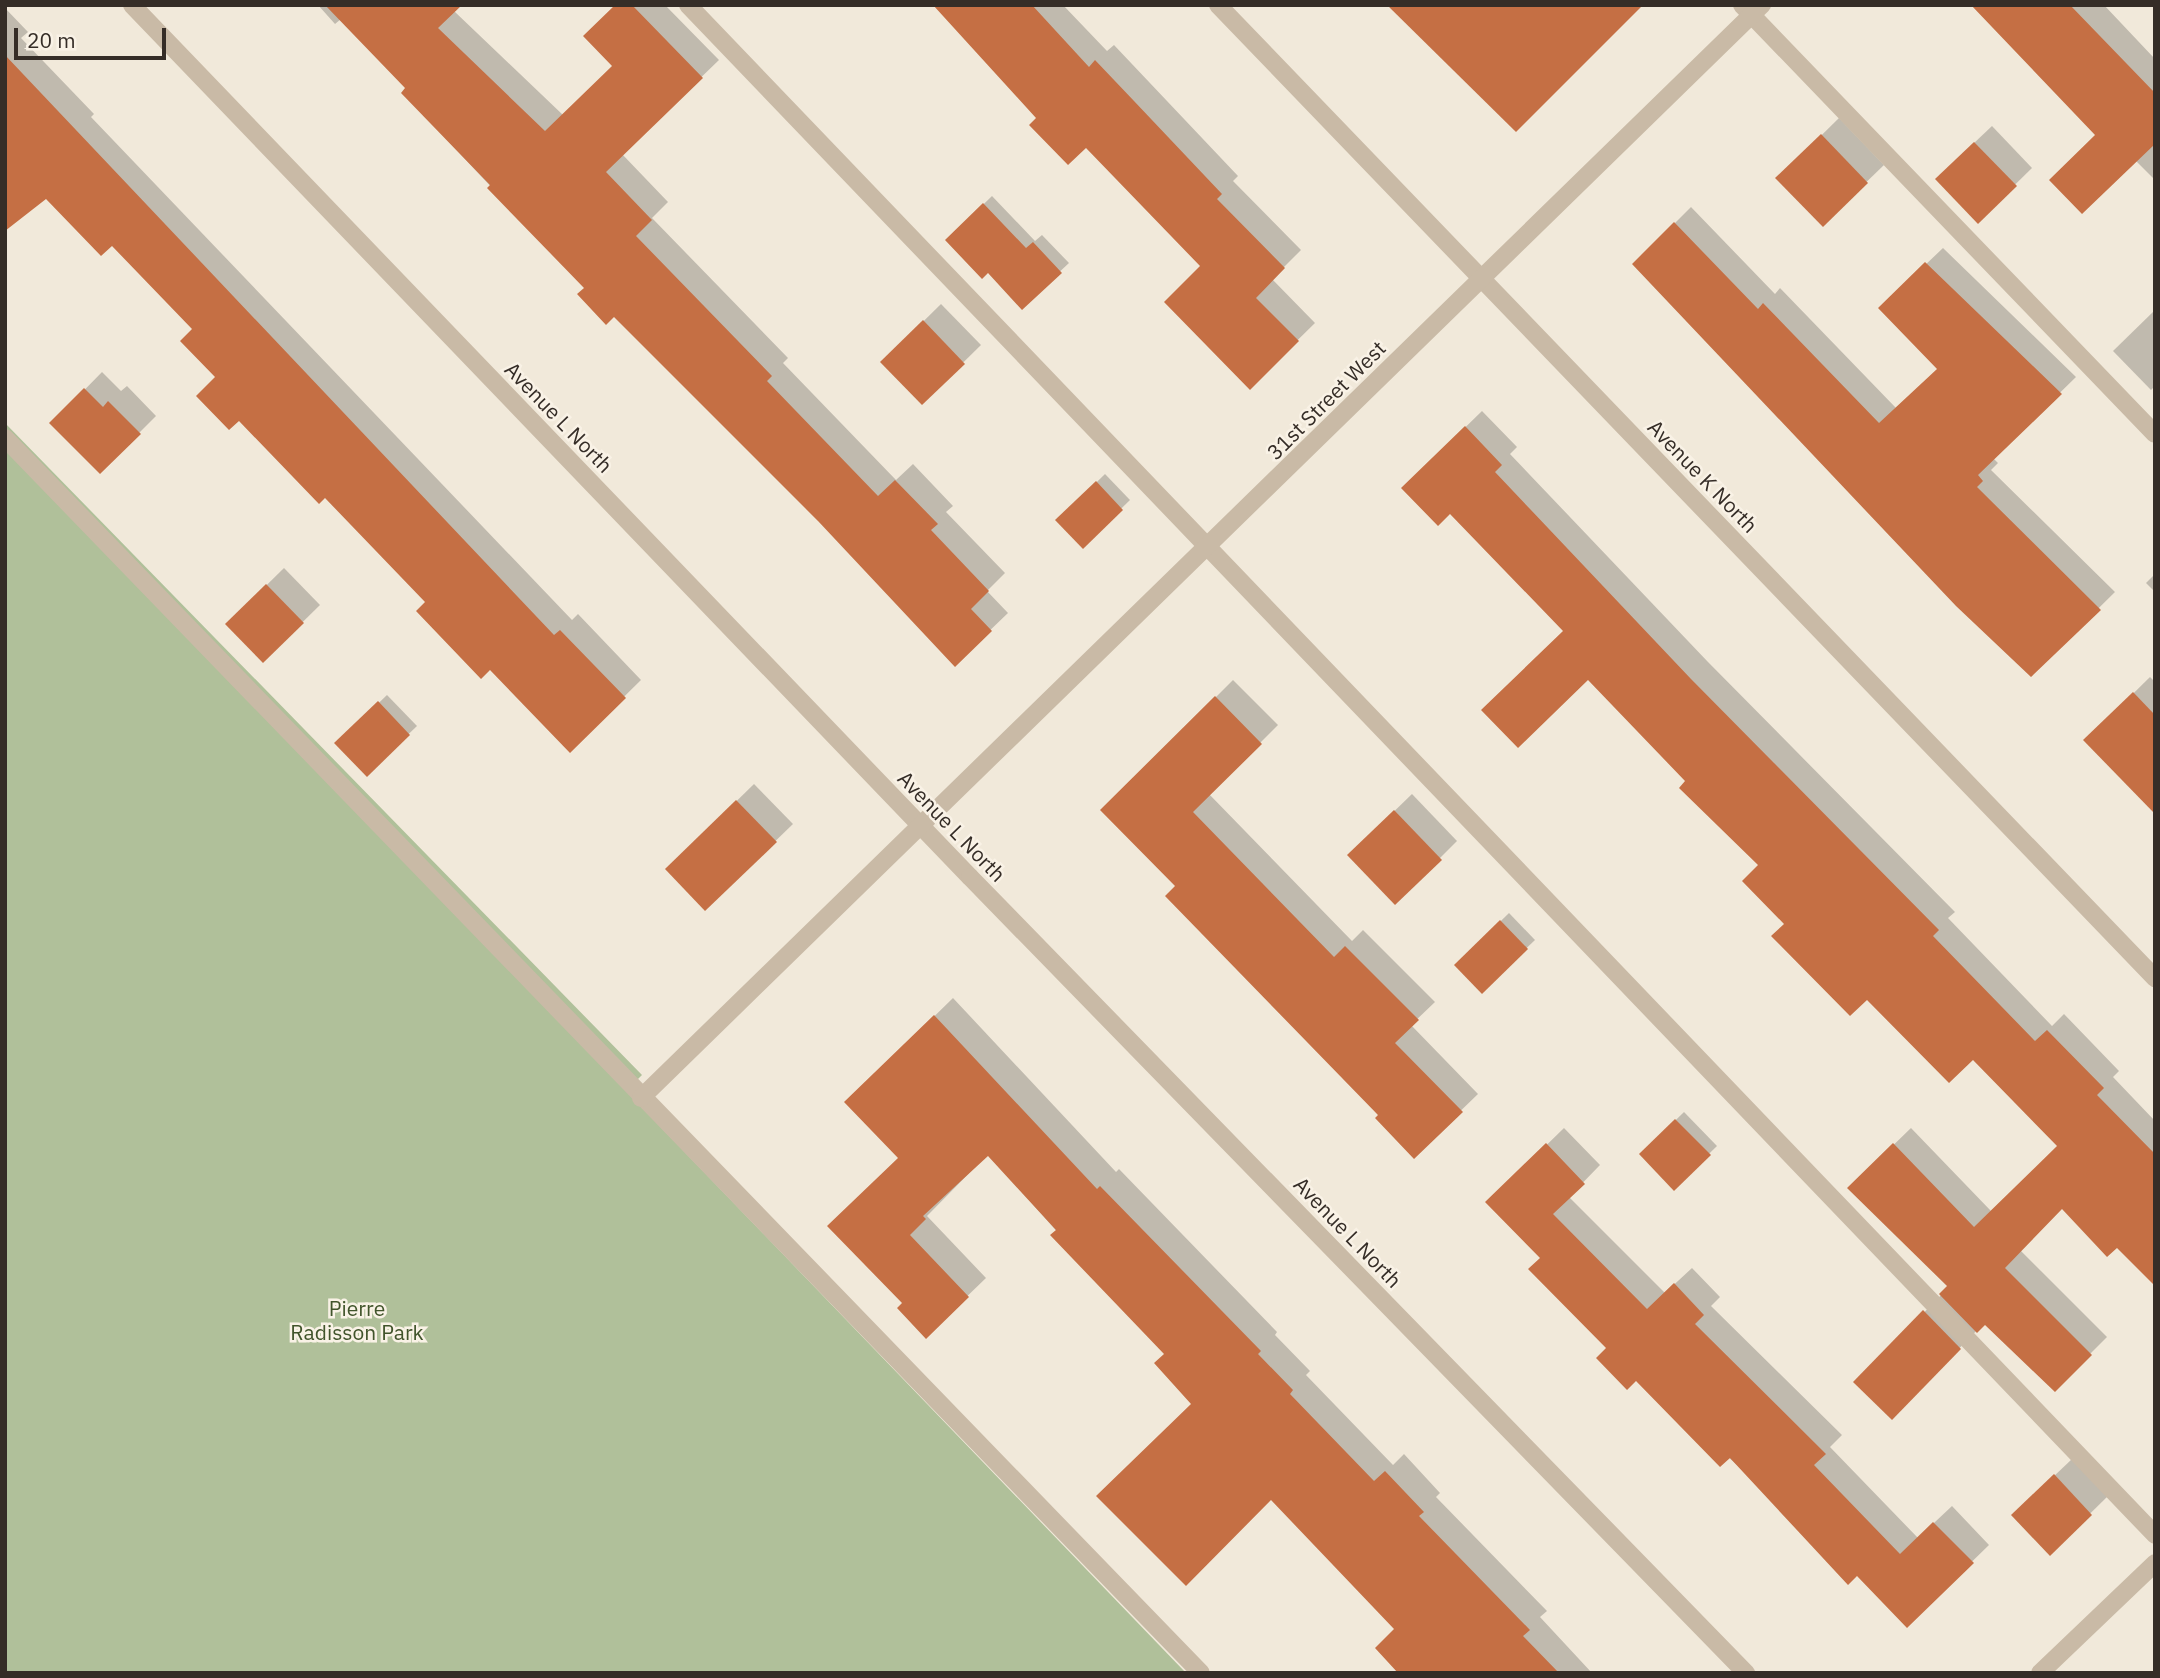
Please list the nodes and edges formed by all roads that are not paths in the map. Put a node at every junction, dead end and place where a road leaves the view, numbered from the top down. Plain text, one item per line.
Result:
1 (132, 5) edge
2 (688, 5) edge
3 (1218, 5) edge
4 (1752, 9) edge
5 (1481, 279) junction
6 (2155, 434) edge
7 (5, 438) edge
8 (1208, 547) junction
9 (920, 825) junction
10 (2155, 978) edge
11 (640, 1098) junction
12 (2155, 1535) edge
13 (2155, 1563) edge
14 (1201, 1673) edge
15 (1746, 1673) edge
16 (2040, 1673) edge

1 - 9 street, Avenue L North
2 - 8 street
3 - 5 street, Avenue K North
4 - 5 street, 31st Street West
4 - 6 street
5 - 8 street, 31st Street West
5 - 10 street, Avenue K North
7 - 11 street
8 - 9 street, 31st Street West
8 - 12 street
9 - 11 street, 31st Street West
9 - 15 street, Avenue L North
11 - 14 street
13 - 16 street

